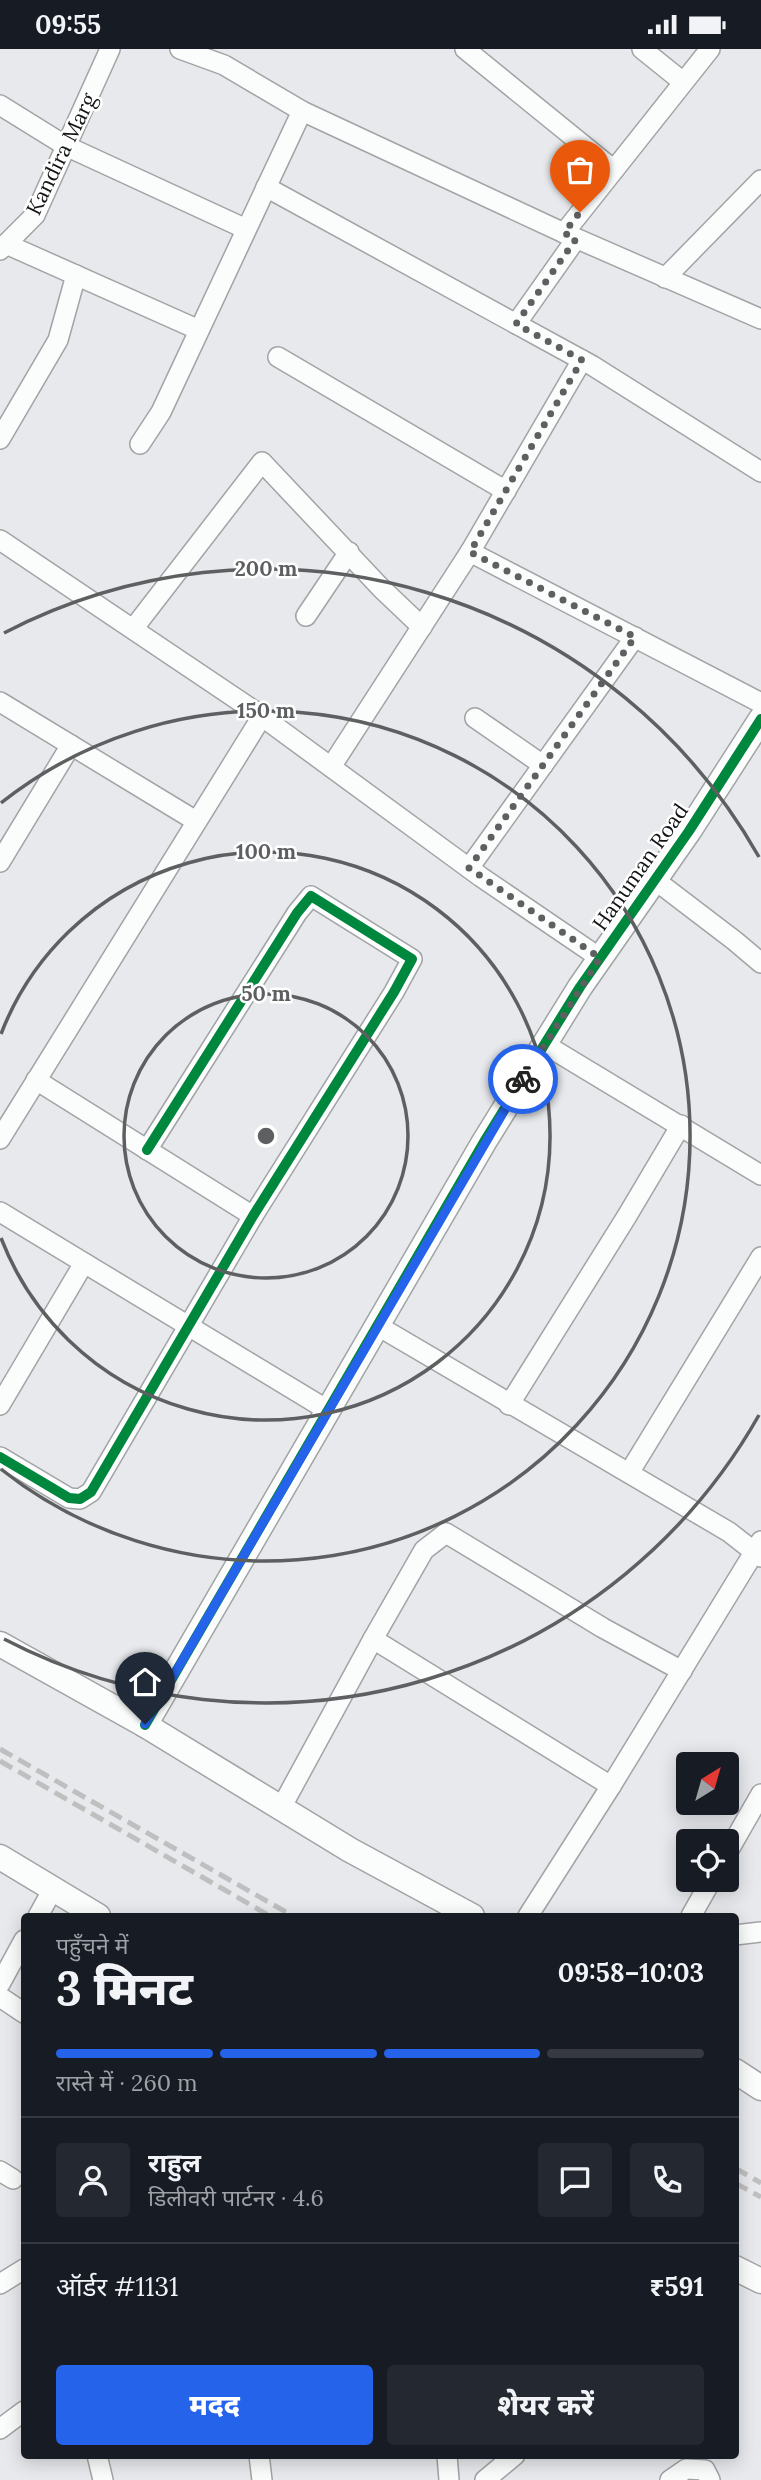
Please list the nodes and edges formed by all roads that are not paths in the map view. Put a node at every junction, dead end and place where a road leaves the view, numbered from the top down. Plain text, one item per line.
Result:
1 (110, 49) edge
2 (180, 49) edge
3 (236, 49) edge
4 (465, 49) edge
5 (642, 49) edge
6 (710, 49) edge
7 (224, 65) junction
8 (684, 82) junction
9 (0, 105) edge
10 (302, 111) junction
11 (66, 146) junction
12 (614, 170) junction
13 (761, 180) edge
14 (266, 187) junction
15 (246, 229) junction
16 (570, 236) junction
17 (3, 247) edge
18 (76, 275) junction
19 (665, 278) junction
20 (761, 319) edge
21 (516, 324) junction
22 (199, 330) junction
23 (278, 358) dead end
24 (582, 360) junction
25 (0, 439) edge
26 (141, 444) dead end
27 (761, 472) edge
28 (506, 491) junction
29 (0, 540) edge
30 (349, 552) junction
31 (470, 552) junction
32 (306, 616) dead end
33 (422, 627) junction
34 (133, 629) junction
35 (635, 637) junction
36 (0, 702) edge
37 (761, 703) edge
38 (261, 718) junction
39 (475, 718) dead end
40 (761, 719) edge
41 (71, 745) junction
42 (542, 765) junction
43 (331, 767) junction
44 (196, 821) junction
45 (7, 836) edge
46 (0, 862) edge
47 (469, 868) junction
48 (655, 880) junction
49 (600, 958) junction
50 (761, 963) edge
51 (544, 1044) junction
52 (36, 1080) junction
53 (681, 1125) junction
54 (0, 1139) edge
55 (147, 1150) junction
56 (761, 1175) edge
57 (0, 1212) edge
58 (253, 1216) junction
59 (761, 1257) edge
60 (84, 1263) junction
61 (378, 1326) junction
62 (190, 1328) junction
63 (0, 1405) edge
64 (509, 1405) junction
65 (329, 1411) junction
66 (0, 1457) edge
67 (629, 1473) junction
68 (759, 1550) edge
69 (373, 1639) junction
70 (0, 1644) edge
71 (682, 1671) junction
72 (145, 1724) junction
73 (611, 1786) junction
74 (761, 1794) edge
75 (281, 1808) junction
76 (739, 1832) edge
77 (0, 1857) edge
78 (53, 1889) junction
79 (705, 1892) edge
80 (40, 1913) edge
81 (93, 1913) edge
82 (466, 1913) edge
83 (530, 1913) edge
84 (693, 1913) edge
85 (761, 1932) edge
86 (739, 1935) edge
87 (21, 1946) edge
88 (0, 1984) edge
89 (0, 1997) edge
90 (21, 2011) edge
91 (739, 2074) edge
92 (761, 2088) edge
93 (739, 2270) edge
94 (21, 2271) edge
95 (761, 2281) edge
96 (0, 2284) edge
97 (21, 2413) edge
98 (0, 2429) edge
99 (98, 2459) edge
100 (259, 2459) edge
101 (447, 2459) edge
102 (511, 2459) edge
103 (103, 2480) edge
104 (262, 2480) edge
105 (449, 2480) edge
106 (485, 2480) edge
107 (670, 2480) edge
108 (710, 2480) edge

1 - 11 street, Kandira Marg
2 - 7 street
3 - 7 street
4 - 12 street
5 - 8 street
6 - 8 street
7 - 10 street
8 - 12 street
9 - 11 street
10 - 14 street
10 - 16 street
11 - 15 street
11 - 17 street, Kandira Marg
12 - 16 street
13 - 19 street
14 - 15 street
14 - 21 street
15 - 22 street
16 - 19 street
16 - 21 street
17 - 18 street
18 - 22 street
18 - 25 street
19 - 20 street
21 - 24 street
22 - 26 street
23 - 28 street
24 - 27 street
24 - 28 street
28 - 31 street
29 - 34 street
30 - 32 street
30 - 33 street
30 - 34 street
31 - 33 street
31 - 35 street
33 - 43 street
34 - 38 street
35 - 37 street
35 - 42 street
36 - 41 street
38 - 43 street
38 - 44 street
39 - 42 street
40 - 48 street, Hanuman Road
41 - 44 street
41 - 45 street
42 - 47 street
43 - 47 street
44 - 52 street
45 - 46 street
47 - 49 street
48 - 49 street, Hanuman Road
48 - 50 street
49 - 51 street, Hanuman Road
51 - 53 street
51 - 61 street, Hanuman Road
52 - 54 street
52 - 55 street
53 - 56 street
53 - 64 street
55 - 58 street
55 - 58 street
57 - 60 street
58 - 62 street
59 - 67 street
60 - 62 street
60 - 63 street
61 - 64 street
61 - 65 street, Hanuman Road
62 - 65 street
62 - 66 street
64 - 67 street
65 - 72 street, Hanuman Road
67 - 68 street
68 - 71 street
69 - 71 street
69 - 73 street
69 - 75 street
70 - 72 street
71 - 73 street
72 - 75 street
73 - 83 street
74 - 76 street
75 - 82 street
77 - 78 street
78 - 80 street
78 - 81 street
79 - 84 street
85 - 86 street
87 - 88 street
89 - 90 street
91 - 92 street
93 - 95 street
94 - 96 street
97 - 98 street
99 - 103 street
100 - 104 street
101 - 105 street
102 - 106 street
107 - 108 street

